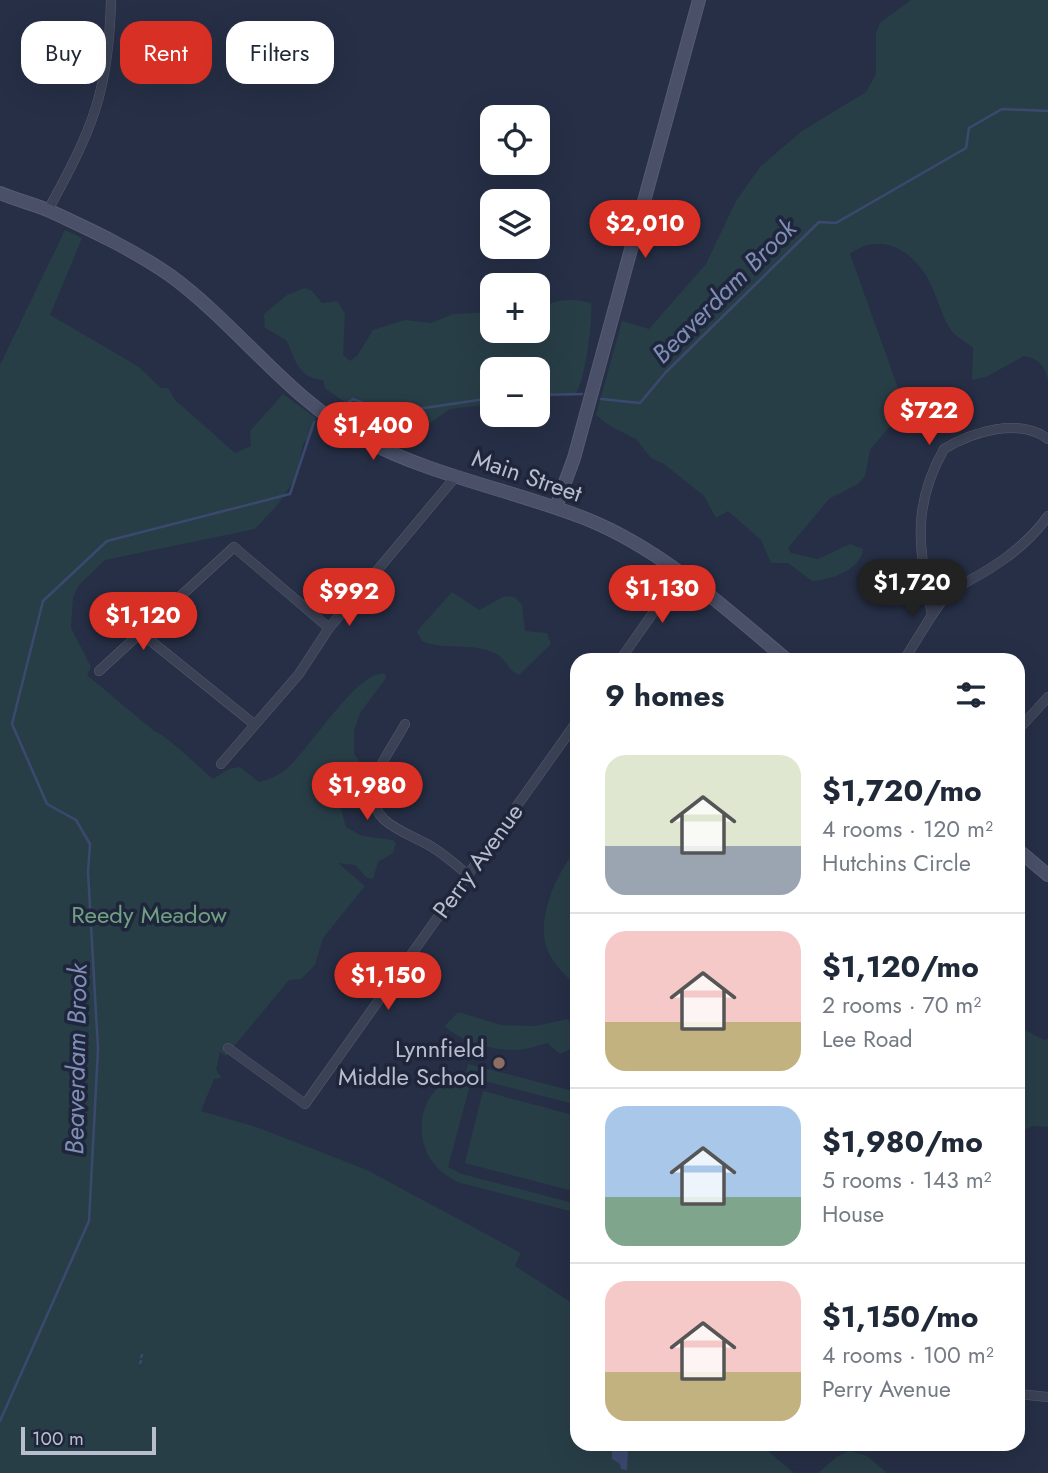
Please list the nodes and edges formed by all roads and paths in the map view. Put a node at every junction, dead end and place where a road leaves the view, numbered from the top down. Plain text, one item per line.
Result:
1 (111, 0) edge
2 (699, 0) edge
3 (0, 193) edge
4 (48, 210) junction
5 (1048, 439) edge
6 (457, 475) junction
7 (556, 507) junction
8 (1048, 516) edge
9 (681, 573) junction
10 (927, 580) junction
11 (949, 592) junction
12 (932, 615) junction
13 (329, 628) junction
14 (142, 633) junction
15 (625, 653) edge
16 (778, 653) edge
17 (908, 653) edge
18 (99, 671) dead end
19 (1048, 697) edge
20 (1025, 722) edge
21 (254, 724) junction
22 (405, 724) dead end
23 (570, 731) edge
24 (221, 764) dead end
25 (1025, 856) edge
26 (1048, 875) edge
27 (469, 876) junction
28 (228, 1048) dead end
29 (1025, 1395) edge
30 (1048, 1397) edge

1 - 4 street
2 - 7 street
3 - 4 street, Main Street
4 - 6 street, Main Street
5 - 10 street
6 - 7 street, Main Street
6 - 13 street
7 - 9 street, Main Street
8 - 11 street
9 - 15 street
9 - 16 street, Main Street
10 - 11 street
10 - 12 street
11 - 12 street
12 - 17 street
13 - 14 street
13 - 21 street
14 - 18 street
14 - 21 street
19 - 20 street
21 - 24 street
22 - 27 street
23 - 27 street, Perry Avenue
25 - 26 street
27 - 28 street, Perry Avenue
29 - 30 street

